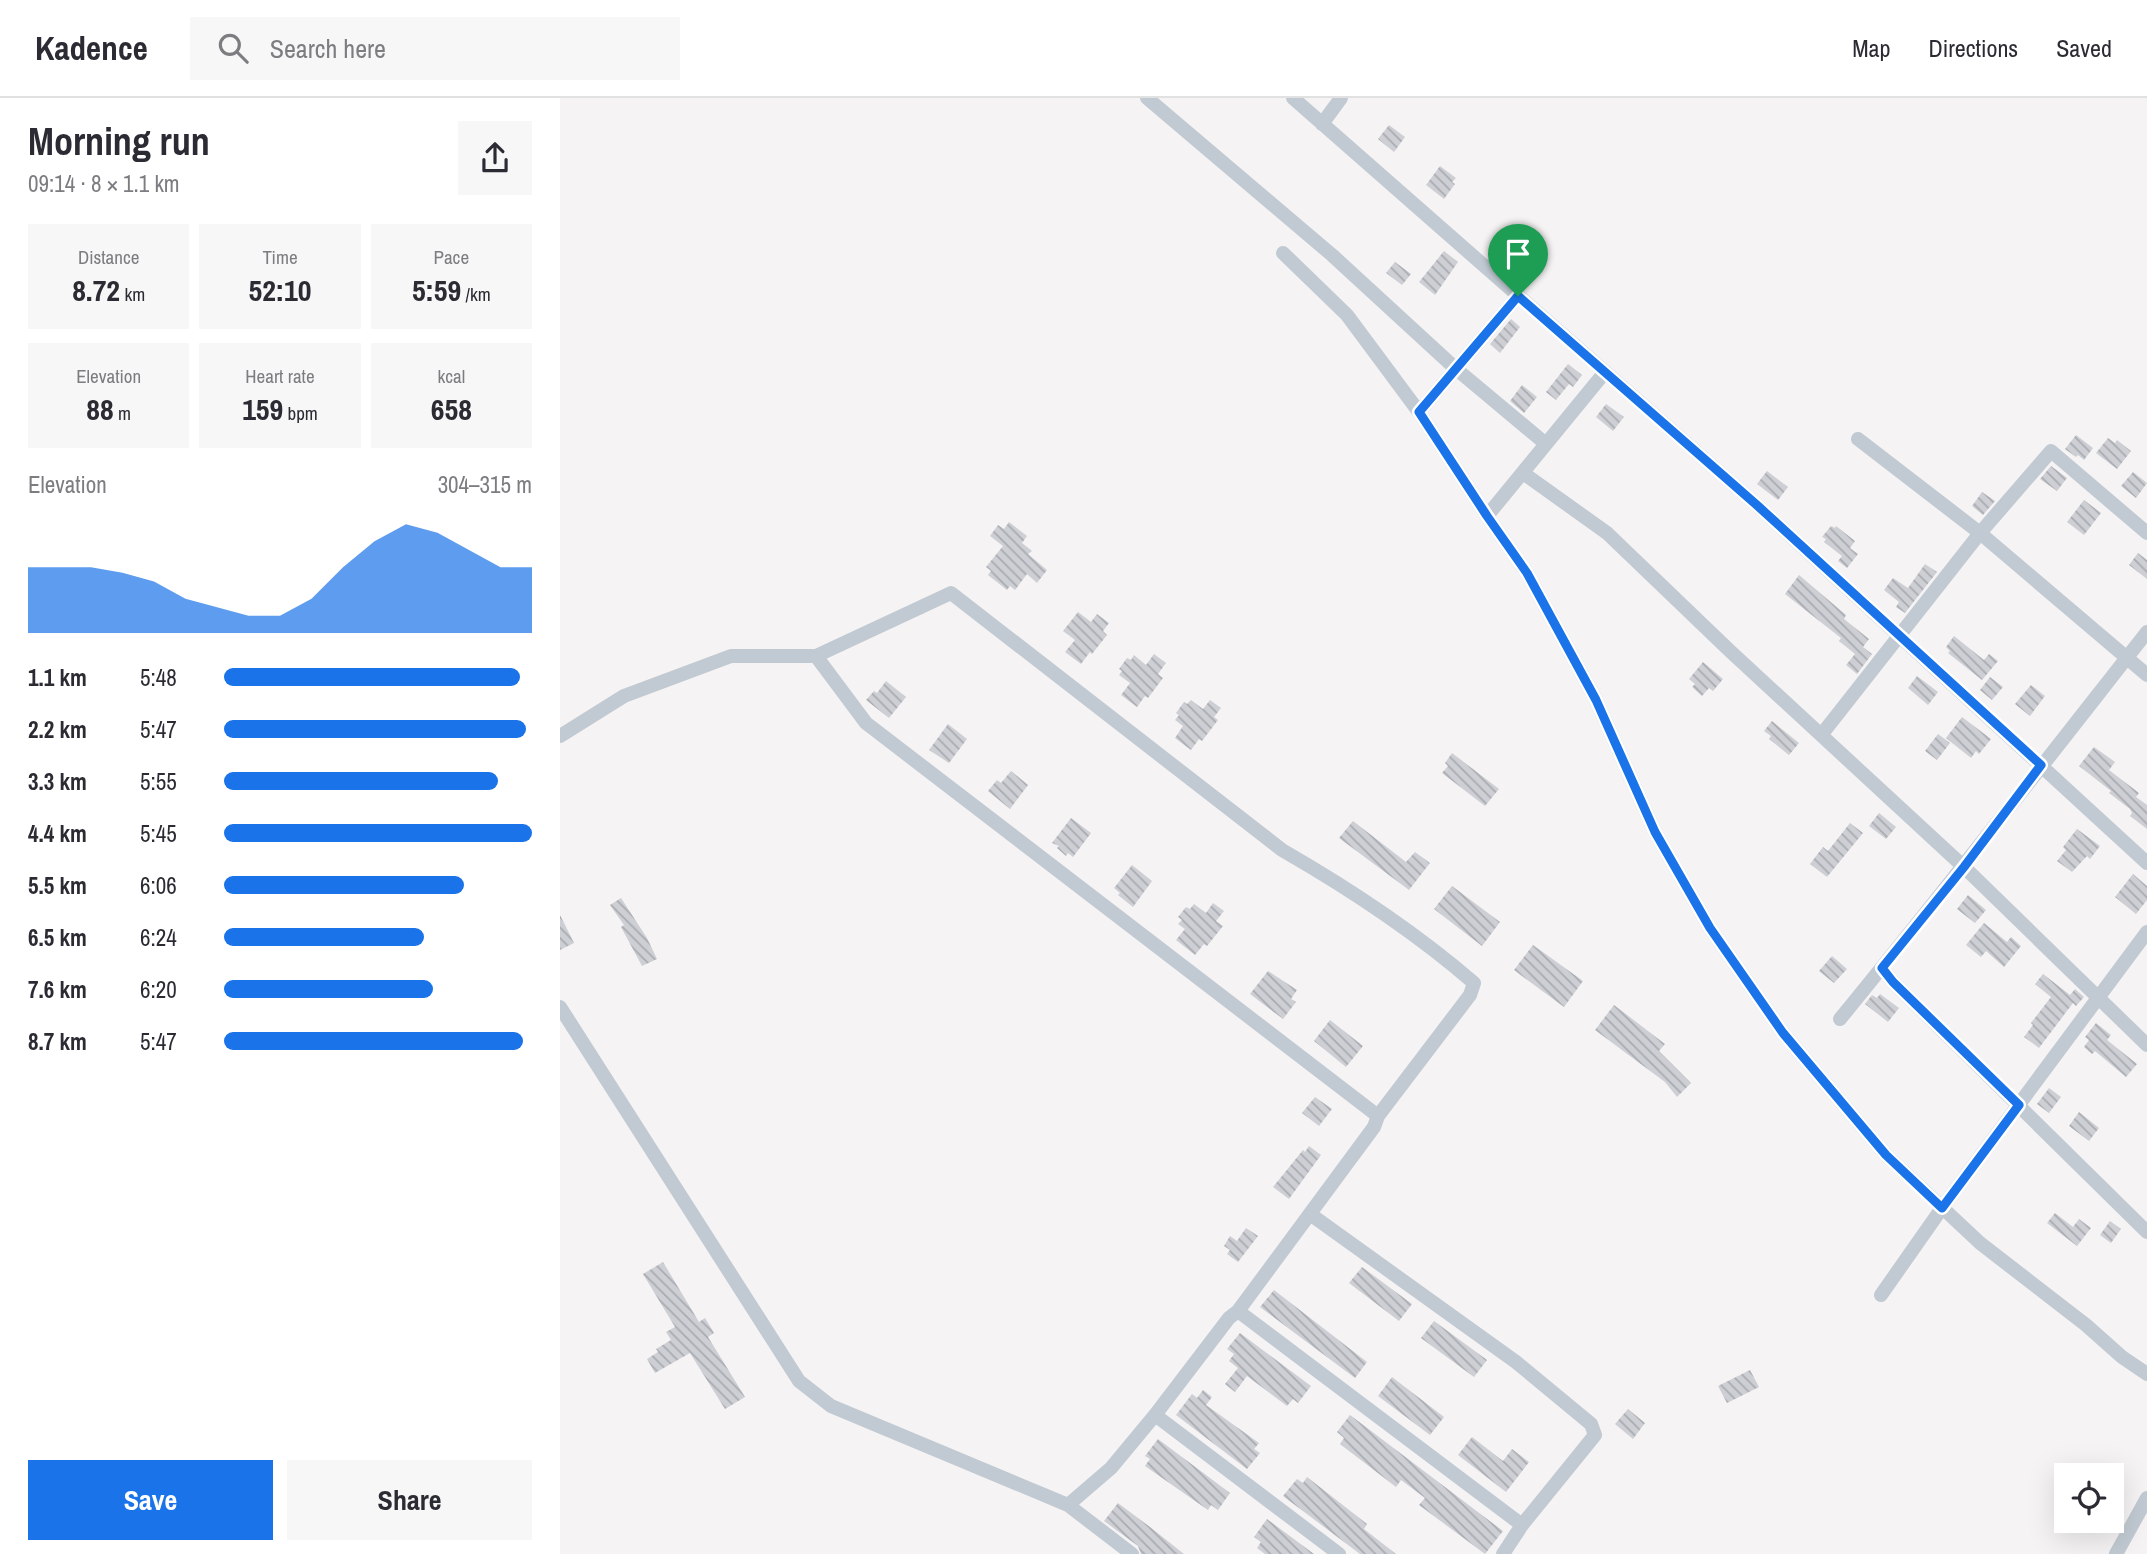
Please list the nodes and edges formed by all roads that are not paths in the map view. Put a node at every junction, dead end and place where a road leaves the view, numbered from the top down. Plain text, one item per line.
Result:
1 (1147, 98) edge
2 (1293, 98) edge
3 (1340, 98) edge
4 (1322, 124) junction
5 (1283, 253) dead end
6 (1518, 296) junction
7 (1455, 368) junction
8 (1605, 372) junction
9 (1419, 412) junction
10 (1858, 439) dead end
11 (1546, 444) junction
12 (1523, 472) junction
13 (1487, 516) junction
14 (1980, 533) junction
15 (2147, 533) edge
16 (2147, 632) edge
17 (1900, 637) junction
18 (816, 656) junction
19 (2127, 657) junction
20 (2147, 676) edge
21 (1822, 734) junction
22 (560, 736) edge
23 (2041, 765) junction
24 (2147, 863) edge
25 (1964, 867) junction
26 (2147, 932) edge
27 (1882, 968) junction
28 (2099, 998) junction
29 (560, 1007) edge
30 (1840, 1019) dead end
31 (2147, 1045) edge
32 (2019, 1105) junction
33 (1378, 1116) junction
34 (1942, 1208) junction
35 (1310, 1214) junction
36 (2147, 1232) edge
37 (1881, 1295) dead end
38 (1238, 1311) junction
39 (2147, 1374) edge
40 (1155, 1415) junction
41 (2147, 1498) edge
42 (1068, 1505) junction
43 (1522, 1525) junction
44 (1132, 1554) edge
45 (1339, 1554) edge
46 (1503, 1554) edge
47 (2116, 1554) edge

1 - 7 street
2 - 4 street
3 - 4 street
4 - 6 street
5 - 9 street
6 - 7 street
6 - 8 street
7 - 9 street
7 - 11 street
8 - 11 street
8 - 17 street
9 - 13 street
10 - 14 street
11 - 12 street
12 - 13 street
12 - 21 street
13 - 34 street
14 - 15 street
14 - 17 street
14 - 19 street
16 - 19 street
17 - 21 street
17 - 23 street
18 - 22 street
18 - 33 street
18 - 33 street
19 - 20 street
19 - 23 street
21 - 25 street
23 - 24 street
23 - 25 street
25 - 27 street
25 - 28 street
26 - 28 street
27 - 30 street
27 - 32 street
28 - 31 street
28 - 32 street
29 - 42 street
32 - 34 street
32 - 36 street
33 - 35 street
34 - 37 street
34 - 39 street
35 - 38 street
35 - 43 street
38 - 40 street
38 - 43 street
40 - 42 street
40 - 45 street
41 - 47 street
42 - 44 street
43 - 46 street

